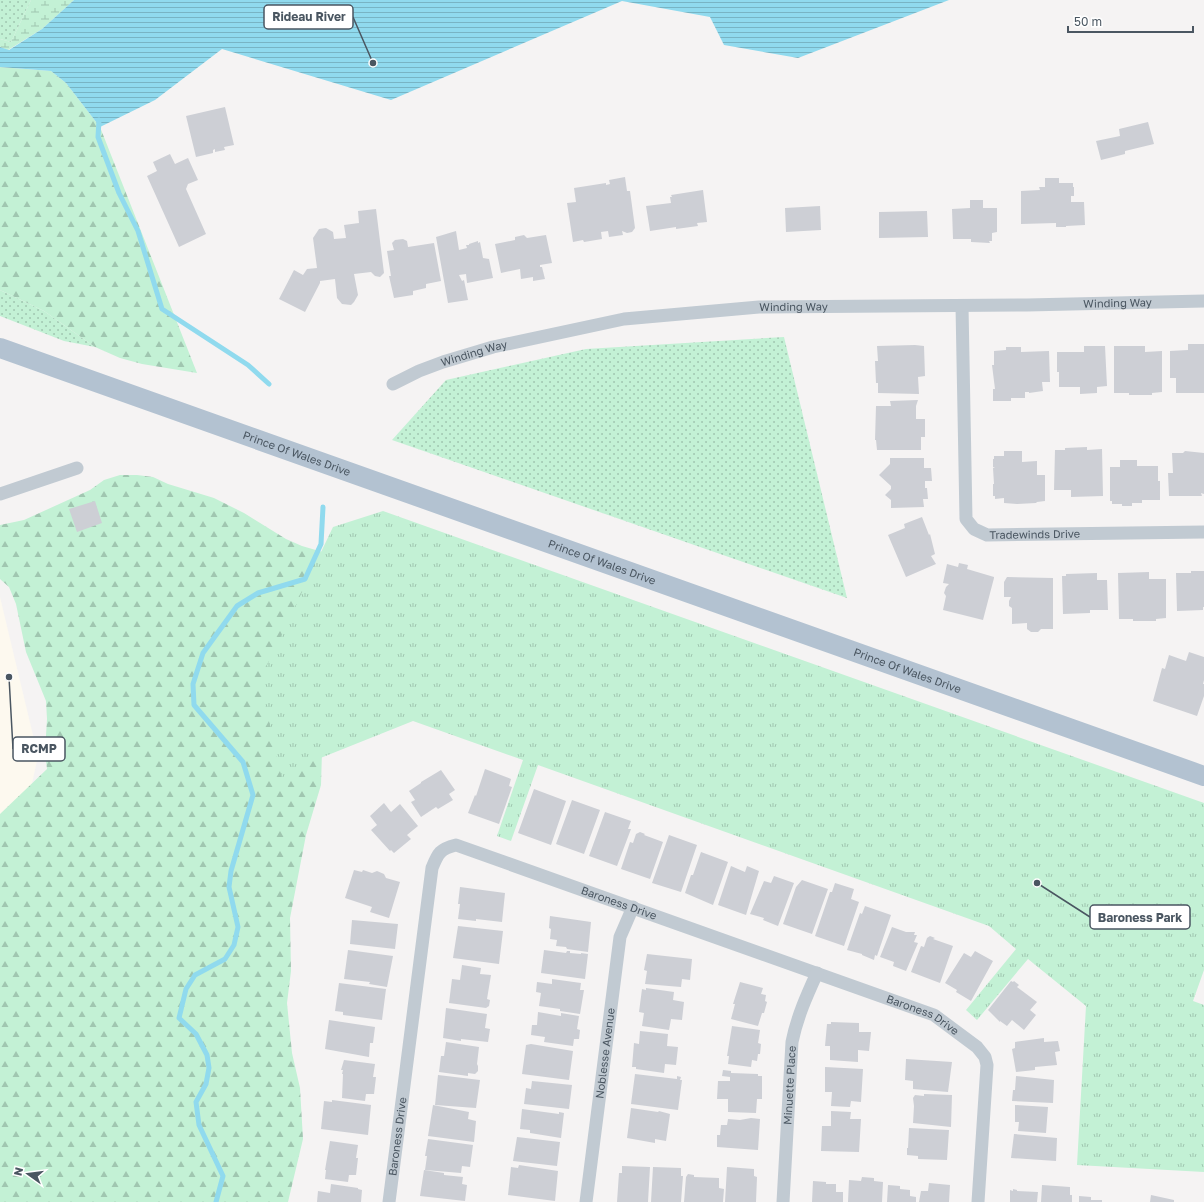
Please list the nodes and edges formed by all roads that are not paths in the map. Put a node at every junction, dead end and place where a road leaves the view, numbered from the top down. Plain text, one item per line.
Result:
1 (1204, 302) edge
2 (962, 306) junction
3 (0, 348) edge
4 (393, 384) dead end
5 (77, 468) dead end
6 (0, 494) edge
7 (1204, 532) edge
8 (1204, 776) edge
9 (634, 907) junction
10 (817, 973) junction
11 (389, 1202) edge
12 (586, 1202) edge
13 (783, 1202) edge
14 (978, 1202) edge

1 - 2 street, Winding Way
2 - 4 street, Winding Way
2 - 7 street, Tradewinds Drive
3 - 8 main road, Prince Of Wales Drive
5 - 6 street
9 - 10 street, Baroness Drive
9 - 11 street, Baroness Drive
9 - 12 street, Noblesse Avenue
10 - 13 street, Minuette Place
10 - 14 street, Baroness Drive

